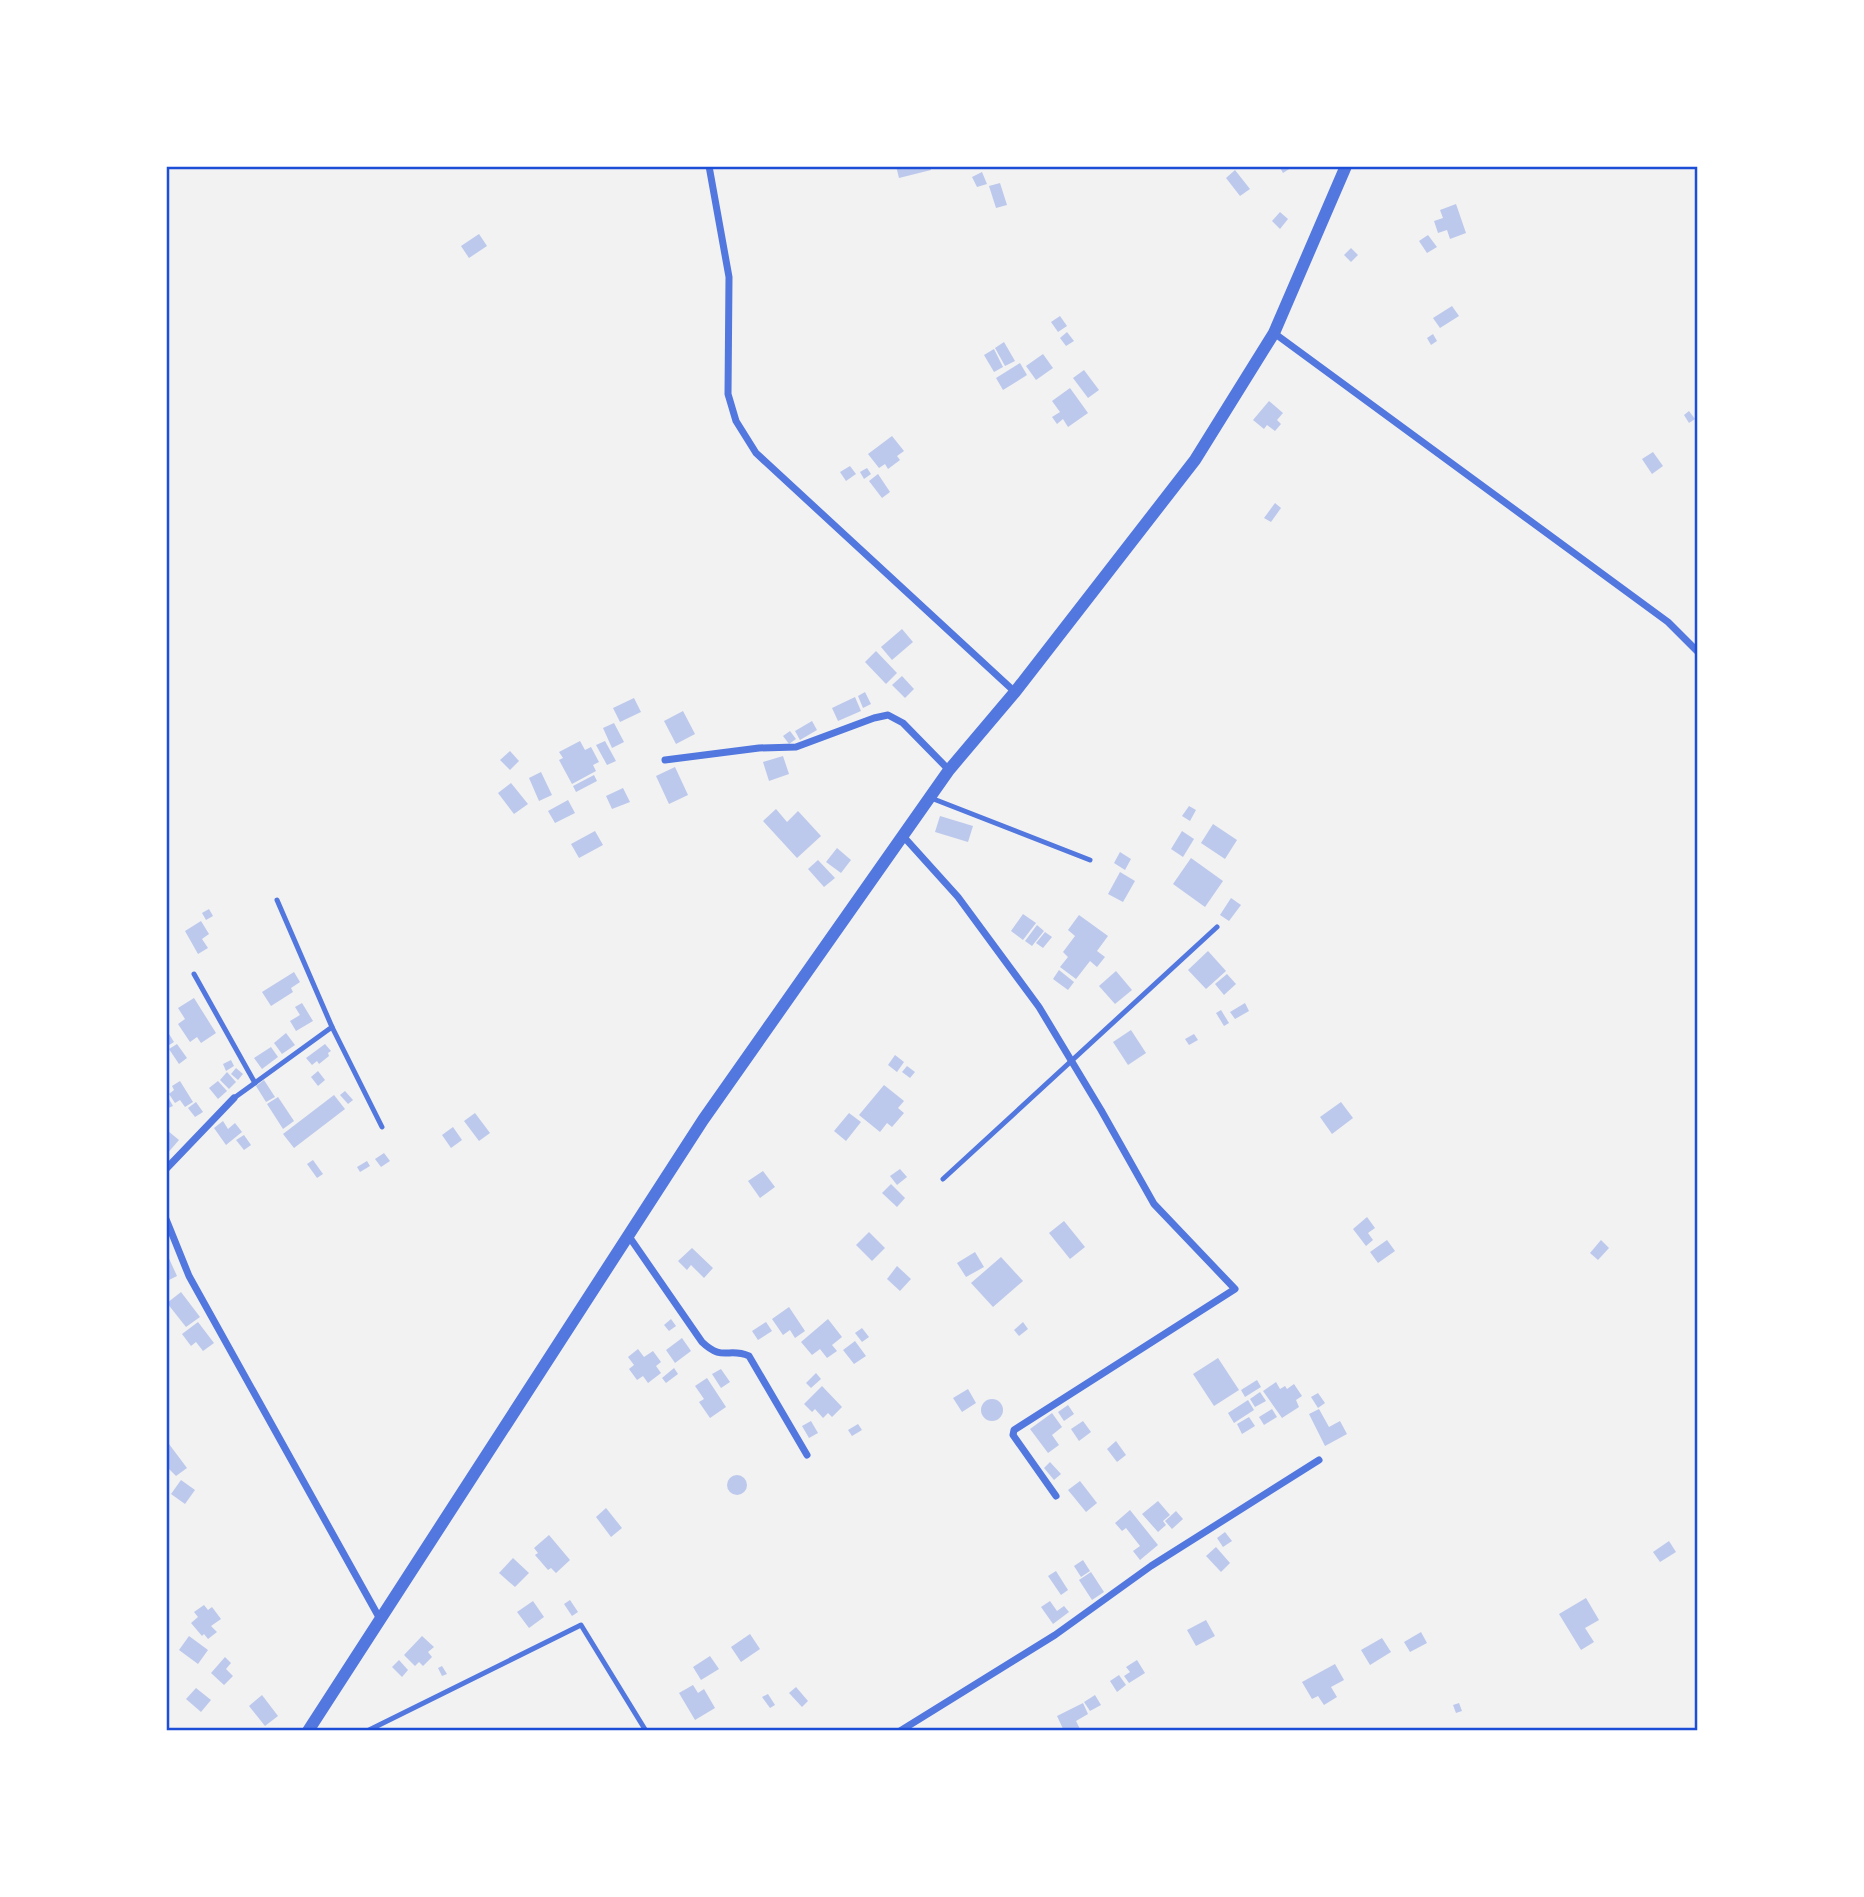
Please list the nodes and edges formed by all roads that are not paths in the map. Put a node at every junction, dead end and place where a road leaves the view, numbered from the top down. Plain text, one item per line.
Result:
1 (709, 166) edge
2 (1346, 166) edge
3 (1274, 332) junction
4 (1698, 652) edge
5 (1015, 692) junction
6 (665, 760) dead end
7 (949, 769) junction
8 (931, 798) junction
9 (903, 836) junction
10 (1090, 860) dead end
11 (277, 900) dead end
12 (1217, 927) dead end
13 (194, 974) dead end
14 (332, 1027) junction
15 (1071, 1059) junction
16 (255, 1083) junction
17 (234, 1098) joint
18 (382, 1127) dead end
19 (166, 1169) edge
20 (943, 1179) dead end
21 (166, 1219) edge
22 (628, 1235) junction
23 (807, 1455) dead end
24 (1319, 1460) dead end
25 (1056, 1496) dead end
26 (380, 1619) junction
27 (319, 1725) edge
28 (308, 1731) edge
29 (367, 1731) edge
30 (646, 1731) edge
31 (900, 1731) edge

1 - 5 street
2 - 3 street
3 - 4 street
3 - 5 street
5 - 7 street
6 - 7 street
7 - 8 street
8 - 9 street
8 - 10 lane
9 - 15 street
9 - 22 street
11 - 14 lane
12 - 15 lane
13 - 16 lane
14 - 16 lane
14 - 18 lane
15 - 20 lane
15 - 25 street
16 - 17 lane
17 - 19 street
21 - 26 street
22 - 23 street
22 - 26 street
24 - 31 street
26 - 27 street
27 - 28 street
29 - 30 lane

